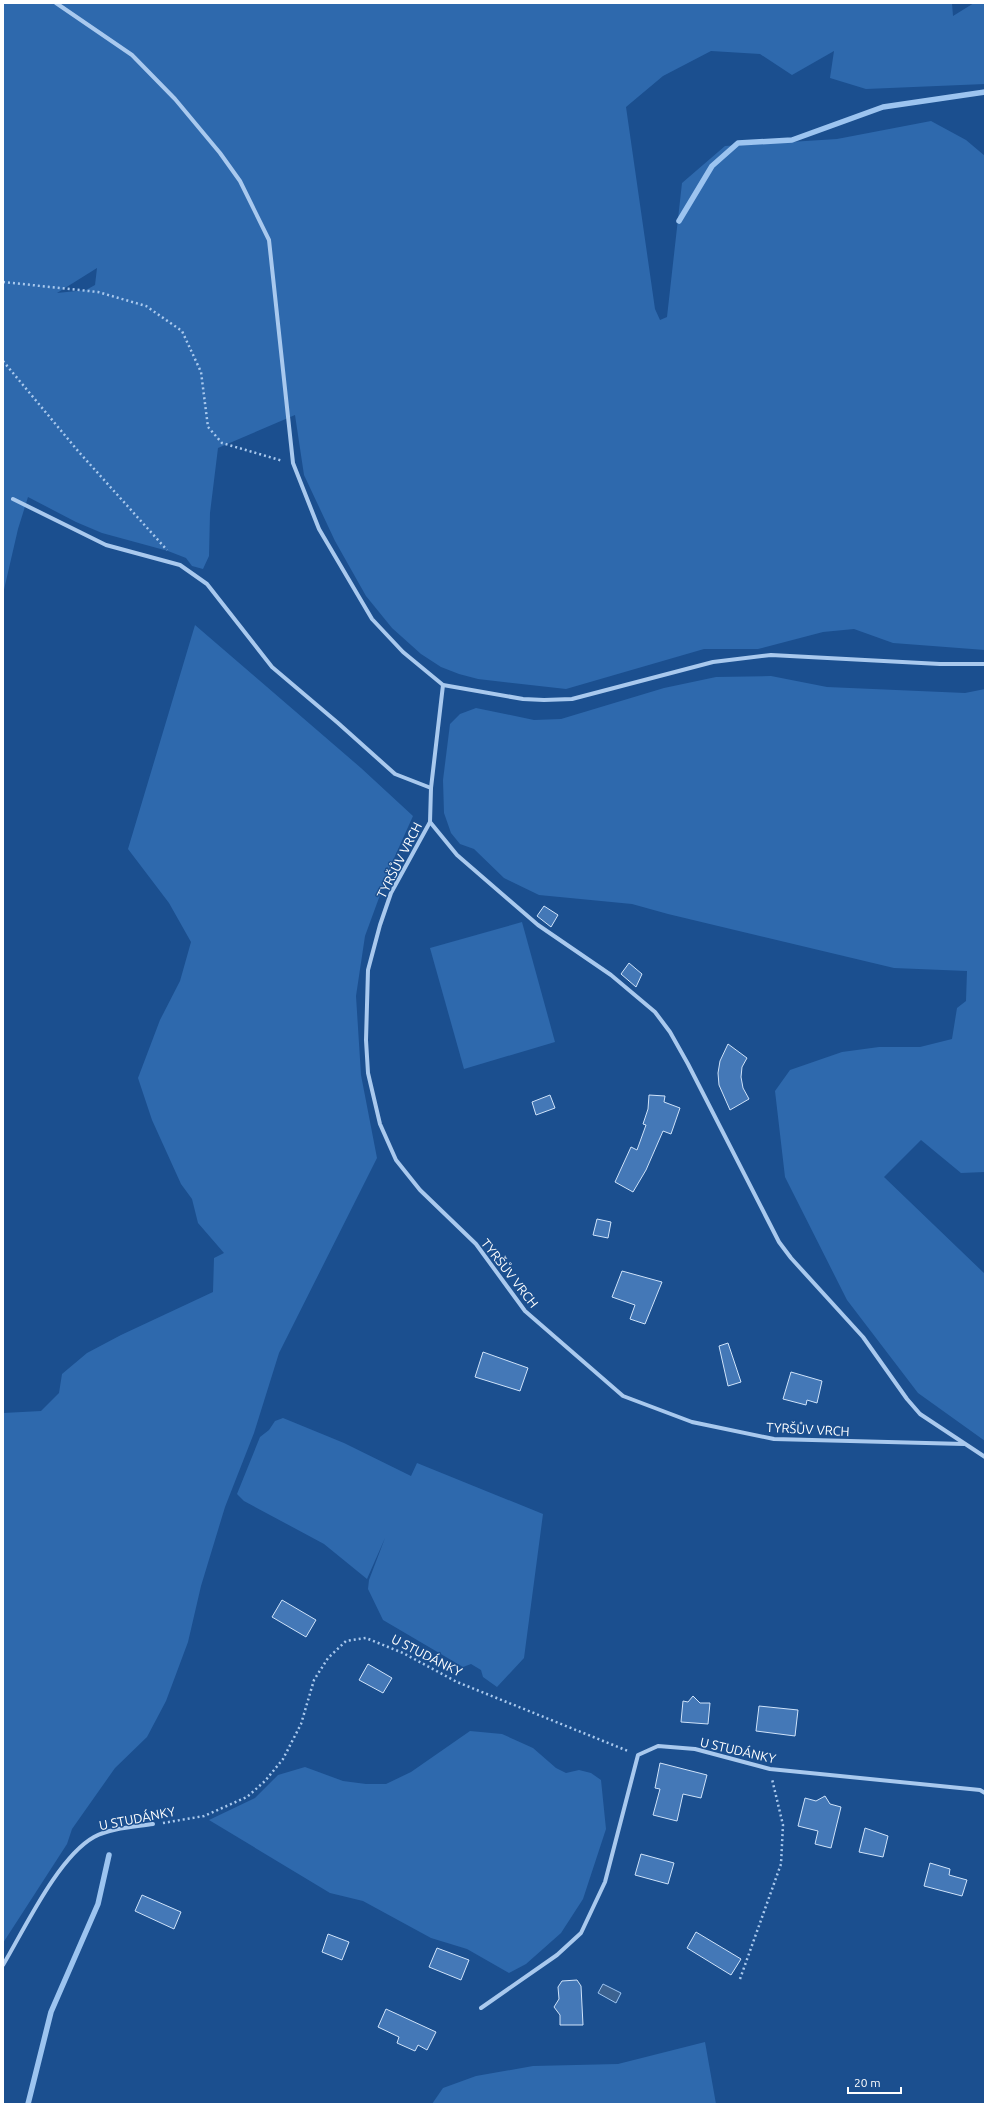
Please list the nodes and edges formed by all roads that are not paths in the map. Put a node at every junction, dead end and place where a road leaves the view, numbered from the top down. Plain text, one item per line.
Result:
1 (56, 3) edge
2 (13, 499) dead end
3 (985, 664) edge
4 (442, 685) junction
5 (432, 788) junction
6 (430, 822) junction
7 (964, 1444) junction
8 (985, 1457) edge
9 (985, 1793) edge
10 (153, 1824) road end
11 (3, 1965) edge
12 (481, 2008) dead end

1 - 4 street
2 - 5 street
3 - 4 street
4 - 5 street, TYRŠŮV VRCH
5 - 6 street, TYRŠŮV VRCH
6 - 7 street, TYRŠŮV VRCH
6 - 7 street, TYRŠŮV VRCH
7 - 8 street, TYRŠŮV VRCH
9 - 12 street, U STUDÁNKY
10 - 11 street, U STUDÁNKY

